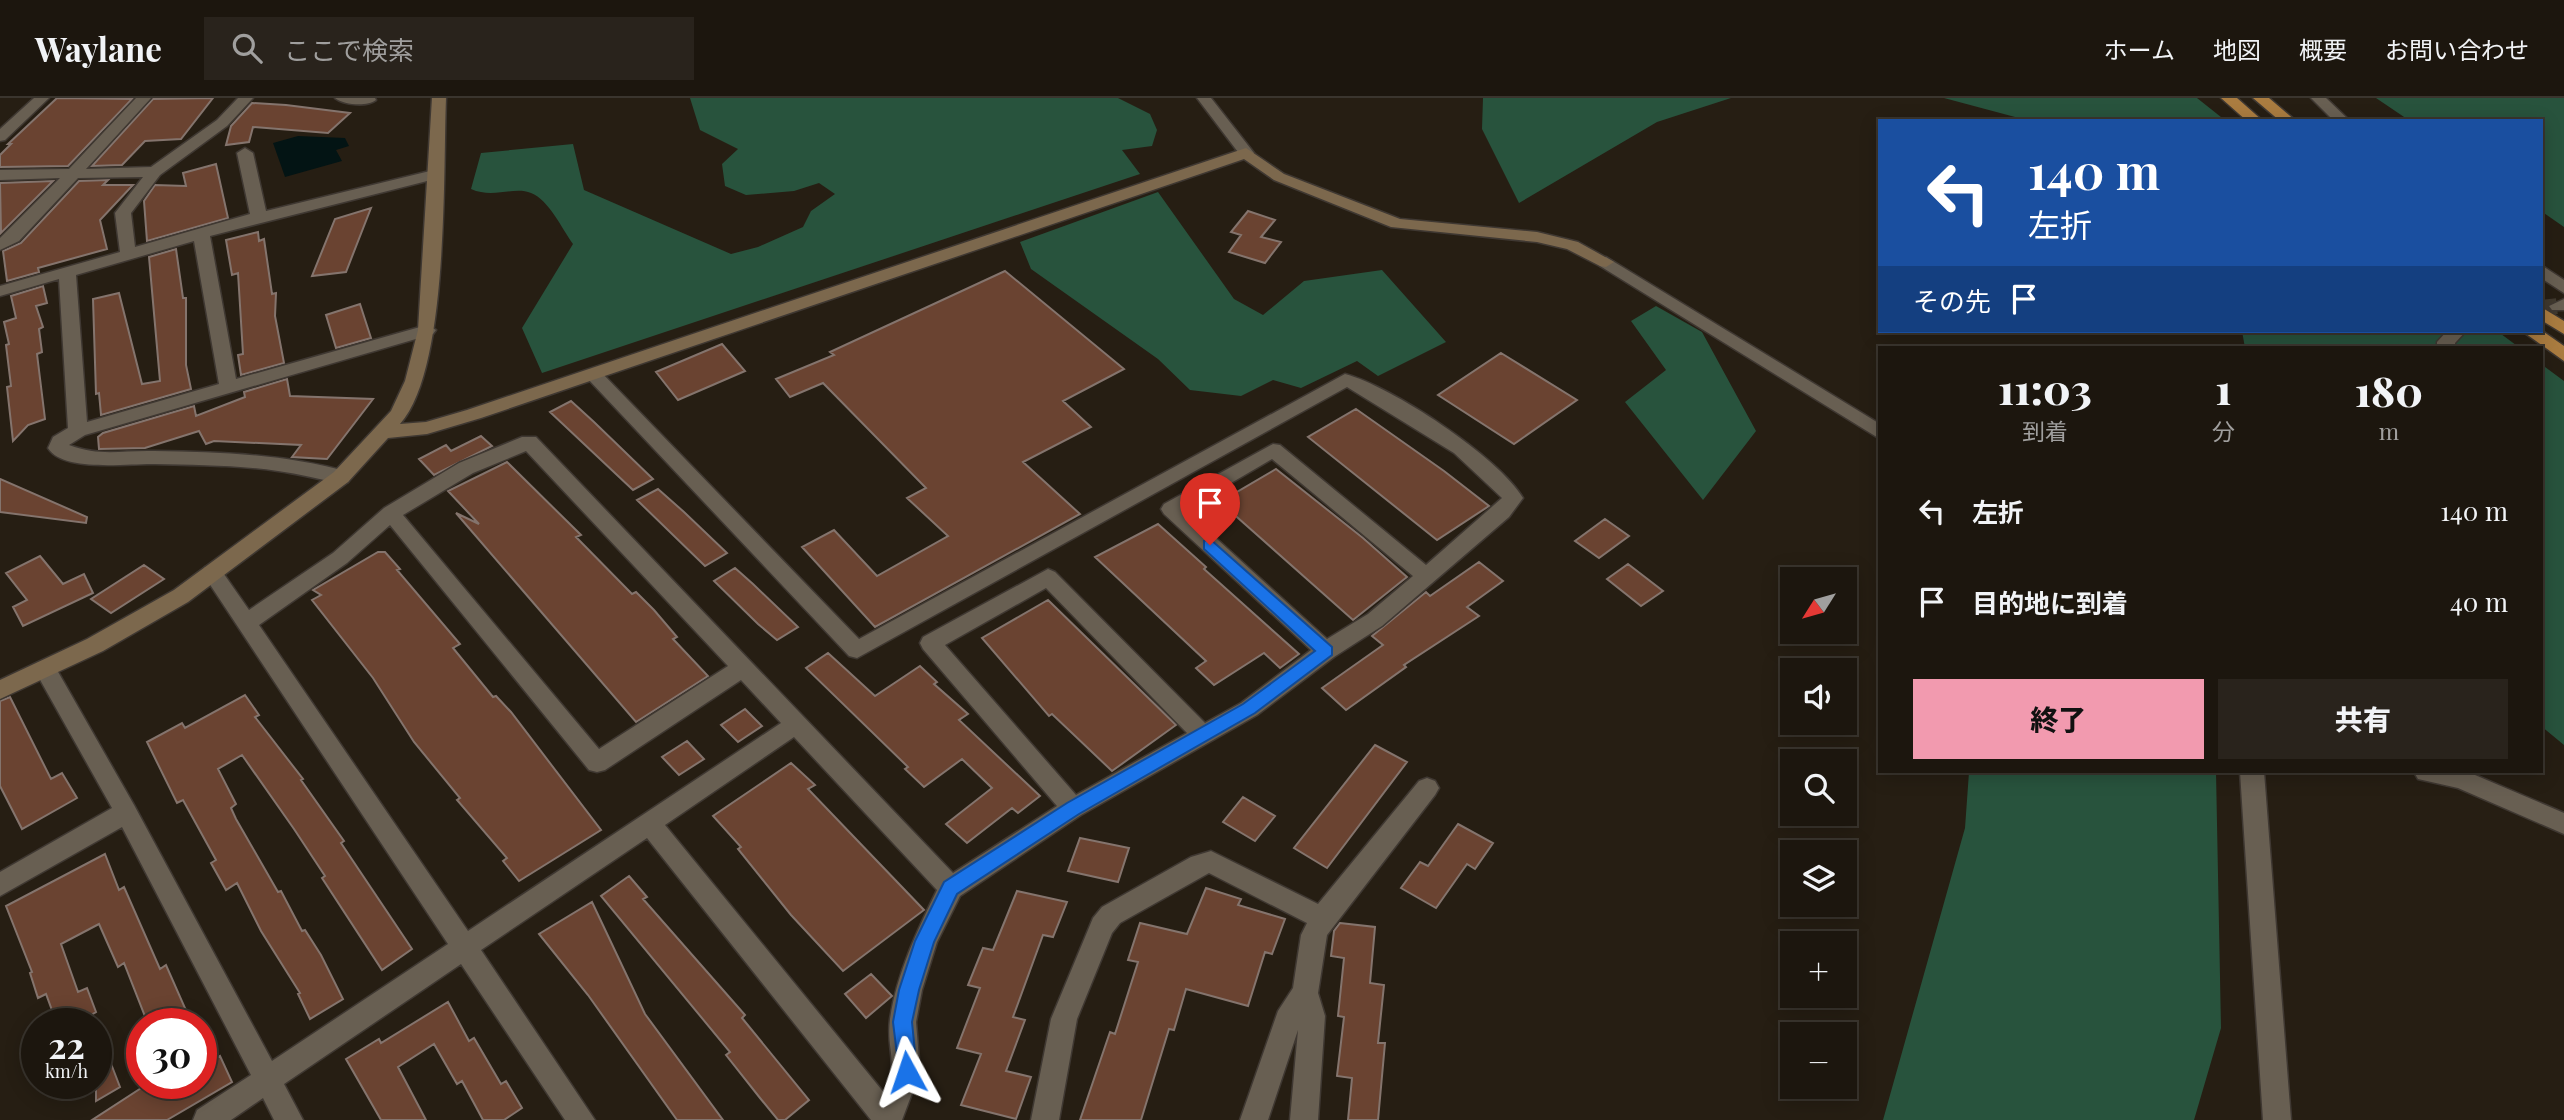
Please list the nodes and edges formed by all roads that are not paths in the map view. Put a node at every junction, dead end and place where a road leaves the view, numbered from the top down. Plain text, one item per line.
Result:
1 (42, 98) edge
2 (144, 98) edge
3 (246, 98) edge
4 (342, 98) edge
5 (439, 98) edge
6 (1204, 98) edge
7 (2228, 98) edge
8 (2260, 98) edge
9 (2318, 98) edge
10 (369, 100) dead end
11 (2254, 119) edge
12 (2286, 119) edge
13 (2341, 119) edge
14 (0, 137) edge
15 (245, 153) dead end
16 (1246, 153) junction
17 (155, 172) junction
18 (70, 174) junction
19 (434, 174) junction
20 (0, 175) edge
21 (259, 217) junction
22 (201, 234) junction
23 (0, 245) edge
24 (128, 253) junction
25 (67, 272) junction
26 (2543, 272) edge
27 (2564, 288) edge
28 (0, 290) edge
29 (2554, 307) edge
30 (2564, 329) edge
31 (427, 330) junction
32 (2534, 333) edge
33 (2564, 355) edge
34 (594, 375) junction
35 (229, 389) junction
36 (78, 431) junction
37 (385, 432) junction
38 (1878, 432) edge
39 (341, 477) junction
40 (391, 513) junction
41 (212, 572) junction
42 (1427, 577) junction
43 (247, 622) junction
44 (1326, 651) junction
45 (45, 669) junction
46 (741, 669) junction
47 (0, 690) edge
48 (795, 725) junction
49 (1200, 733) junction
50 (2252, 773) edge
51 (2439, 773) edge
52 (2464, 775) edge
53 (1427, 788) dead end
54 (1073, 808) junction
55 (126, 812) junction
56 (650, 824) junction
57 (2564, 824) edge
58 (0, 885) edge
59 (951, 888) junction
60 (1322, 918) junction
61 (466, 948) junction
62 (1304, 993) junction
63 (267, 1081) junction
64 (207, 1120) edge
65 (289, 1120) edge
66 (581, 1120) edge
67 (888, 1120) edge
68 (1045, 1120) edge
69 (1254, 1120) edge
70 (1304, 1120) edge
71 (2277, 1120) edge

1 - 14 street
2 - 18 street
3 - 17 street
4 - 10 street
5 - 19 street
6 - 16 street
7 - 11 highway
8 - 12 highway
9 - 13 street
15 - 21 street
16 - 34 street
16 - 38 street
17 - 18 street
17 - 24 street
18 - 20 street
18 - 23 street
19 - 21 street
19 - 31 street
21 - 22 street
22 - 24 street
22 - 35 street
24 - 25 street
25 - 28 street
25 - 36 street
26 - 27 street
29 - 30 highway
31 - 35 street
31 - 37 street
32 - 33 highway
34 - 37 street
34 - 42 street
35 - 36 street
36 - 39 street
37 - 39 street
39 - 41 street
40 - 43 street
40 - 46 street
40 - 46 street
41 - 43 street
41 - 45 street
42 - 44 street
42 - 44 street
43 - 61 street
44 - 49 street
45 - 47 street
45 - 55 street
46 - 48 street
48 - 56 street
48 - 59 street
49 - 54 street
49 - 54 street
50 - 71 street
51 - 52 street
52 - 57 street
53 - 60 street
54 - 59 street
55 - 58 street
55 - 63 street
56 - 61 street
56 - 67 street
59 - 67 street
60 - 62 street
60 - 68 street
61 - 63 street
61 - 66 street
62 - 69 street
62 - 70 street
63 - 64 street
63 - 65 street

